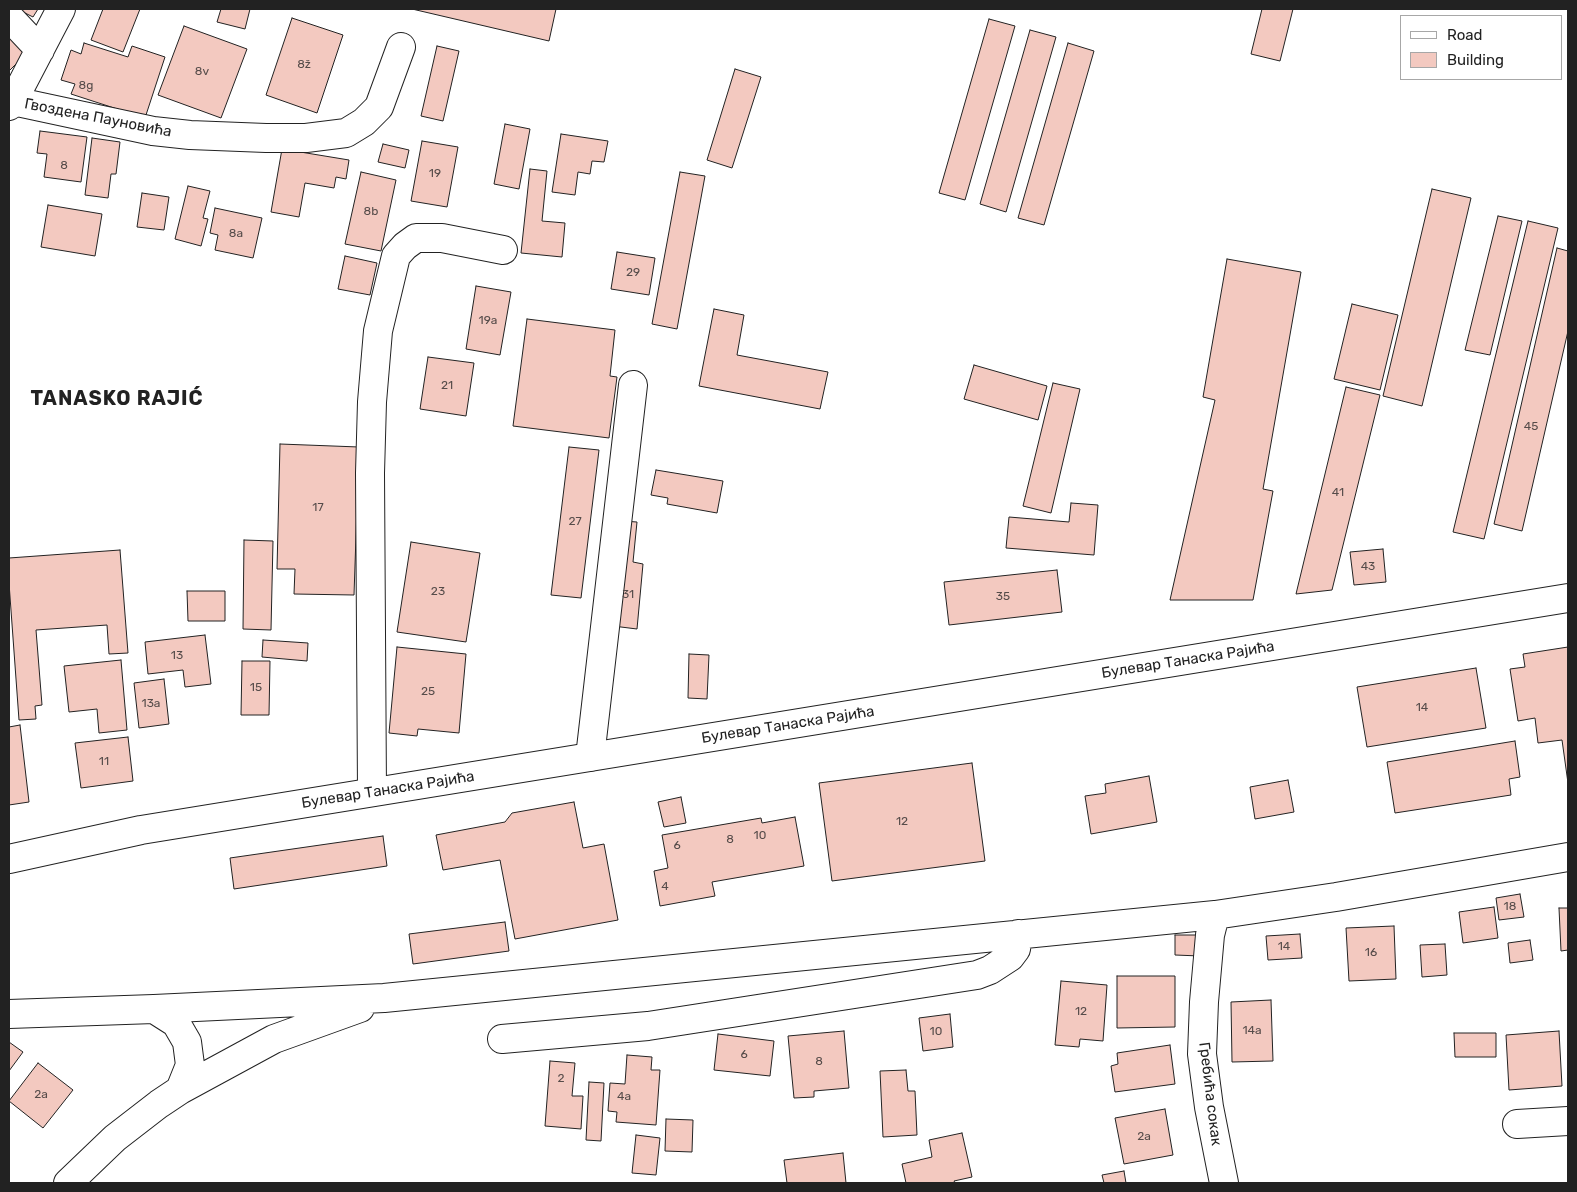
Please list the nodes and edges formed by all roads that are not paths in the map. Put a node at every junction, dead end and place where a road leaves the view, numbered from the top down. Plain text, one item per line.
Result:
1 (61, 9) edge
2 (9, 17) edge
3 (401, 46) dead end
4 (40, 50) junction
5 (11, 104) edge
6 (503, 250) dead end
7 (633, 385) dead end
8 (1568, 598) edge
9 (590, 757) junction
10 (372, 792) junction
11 (1568, 857) edge
12 (9, 858) edge
13 (1215, 915) junction
14 (1018, 934) junction
15 (384, 998) junction
16 (154, 1010) junction
17 (9, 1014) edge
18 (502, 1039) dead end
19 (180, 1090) junction
20 (1568, 1121) edge
21 (1518, 1124) dead end
22 (68, 1183) edge
23 (1224, 1183) edge

1 - 4 street, Гвоздена Пауновића
2 - 4 street
3 - 5 street, Гвоздена Пауновића
4 - 5 street, Гвоздена Пауновића
6 - 10 street
7 - 9 street
8 - 9 street, Булевар Танаска Рајића
9 - 10 street, Булевар Танаска Рајића
10 - 12 street, Булевар Танаска Рајића
11 - 13 street
13 - 14 street
13 - 23 street, Гребића сокак
14 - 15 street
14 - 18 street
15 - 16 street
15 - 19 street
16 - 17 street
16 - 19 street
19 - 22 street
20 - 21 street

